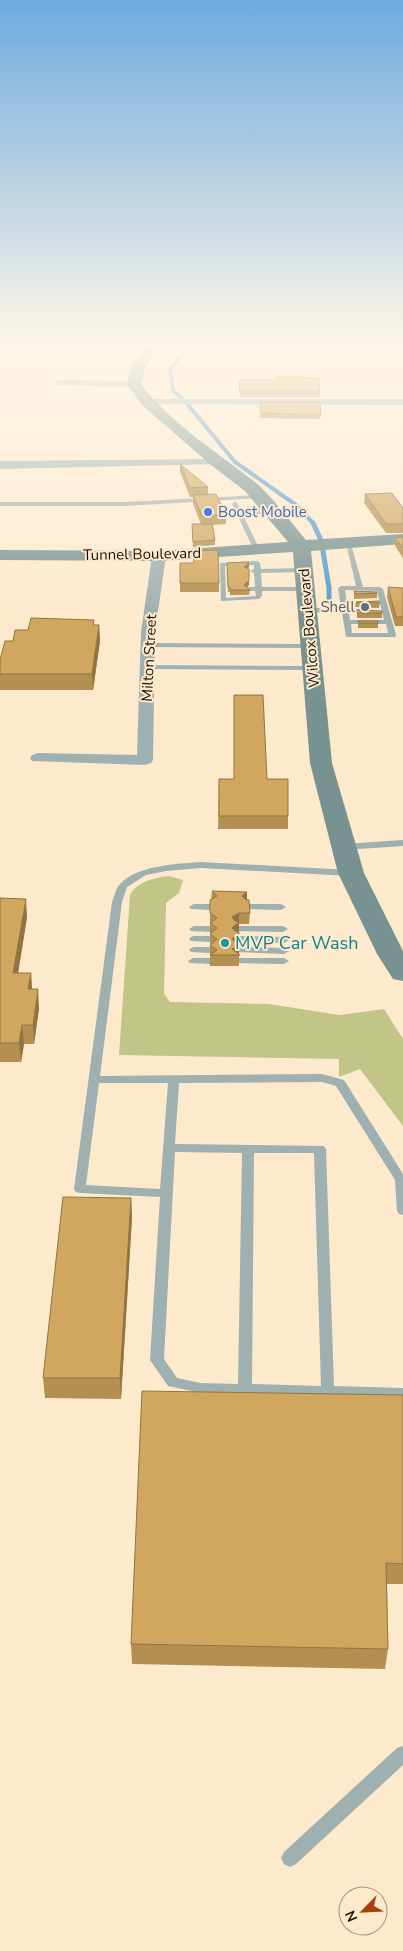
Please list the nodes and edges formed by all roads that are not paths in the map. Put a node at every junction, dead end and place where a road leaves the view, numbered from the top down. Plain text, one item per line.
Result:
1 (187, 436) edge
2 (217, 462) junction
3 (0, 465) edge
4 (259, 497) junction
5 (0, 504) edge
6 (234, 504) dead end
7 (270, 511) junction
8 (239, 513) junction
9 (403, 539) edge
10 (348, 544) junction
11 (302, 547) junction
12 (257, 550) junction
13 (0, 555) edge
14 (159, 556) junction
15 (230, 558) junction
16 (249, 571) edge
17 (258, 571) junction
18 (249, 585) edge
19 (258, 585) junction
20 (360, 589) junction
21 (306, 590) junction
22 (344, 602) junction
23 (355, 602) edge
24 (374, 602) edge
25 (384, 602) junction
26 (346, 611) junction
27 (386, 612) junction
28 (347, 622) junction
29 (389, 622) junction
30 (148, 645) junction
31 (312, 657) junction
32 (147, 667) junction
33 (38, 758) dead end
34 (403, 843) edge
35 (344, 847) junction
36 (351, 873) junction
37 (194, 907) dead end
38 (210, 907) edge
39 (249, 907) edge
40 (281, 907) dead end
41 (194, 934) dead end
42 (210, 934) edge
43 (239, 934) edge
44 (284, 934) dead end
45 (397, 954) edge
46 (193, 955) dead end
47 (210, 956) edge
48 (239, 956) edge
49 (284, 956) dead end
50 (403, 973) edge
51 (174, 1079) junction
52 (94, 1080) junction
53 (170, 1148) junction
54 (248, 1149) junction
55 (166, 1192) junction
56 (403, 1211) edge
57 (245, 1389) junction
58 (328, 1392) junction
59 (403, 1393) edge
60 (403, 1754) edge
61 (290, 1858) dead end

1 - 2 main road, Wilcox Boulevard
2 - 3 street
2 - 4 main road, Wilcox Boulevard
4 - 5 lane
4 - 7 main road, Wilcox Boulevard
6 - 8 lane
7 - 8 lane
7 - 11 main road, Wilcox Boulevard
8 - 12 lane
9 - 10 main road, Tunnel Boulevard
10 - 11 main road, Tunnel Boulevard
10 - 20 lane
11 - 12 main road, Tunnel Boulevard
11 - 21 main road, Wilcox Boulevard
12 - 15 main road, Tunnel Boulevard
13 - 14 main road, Tunnel Boulevard
14 - 15 main road, Tunnel Boulevard
14 - 30 street, Milton Street
15 - 17 lane
15 - 19 lane
16 - 17 lane
17 - 19 lane
17 - 21 lane
18 - 19 lane
19 - 21 lane
20 - 22 lane
20 - 25 lane
21 - 26 lane
21 - 31 main road, Wilcox Boulevard
22 - 23 lane
22 - 26 lane
24 - 25 lane
25 - 27 lane
26 - 27 lane
26 - 28 lane
27 - 29 lane
28 - 29 lane
28 - 29 lane
30 - 31 lane
30 - 32 street, Milton Street
31 - 32 lane
31 - 35 main road, Wilcox Boulevard
32 - 33 street, Milton Street
34 - 35 lane
35 - 36 main road, Wilcox Boulevard
36 - 45 main road, Wilcox Boulevard
36 - 52 lane
37 - 38 lane
39 - 40 lane
41 - 42 lane
43 - 44 lane
45 - 50 main road, Wilcox Boulevard
46 - 47 lane
48 - 49 lane
51 - 52 lane
51 - 53 lane
51 - 56 lane
52 - 55 lane
53 - 54 lane
53 - 55 lane
54 - 57 lane
54 - 58 lane
55 - 57 lane
57 - 58 lane
58 - 59 lane
60 - 61 lane

